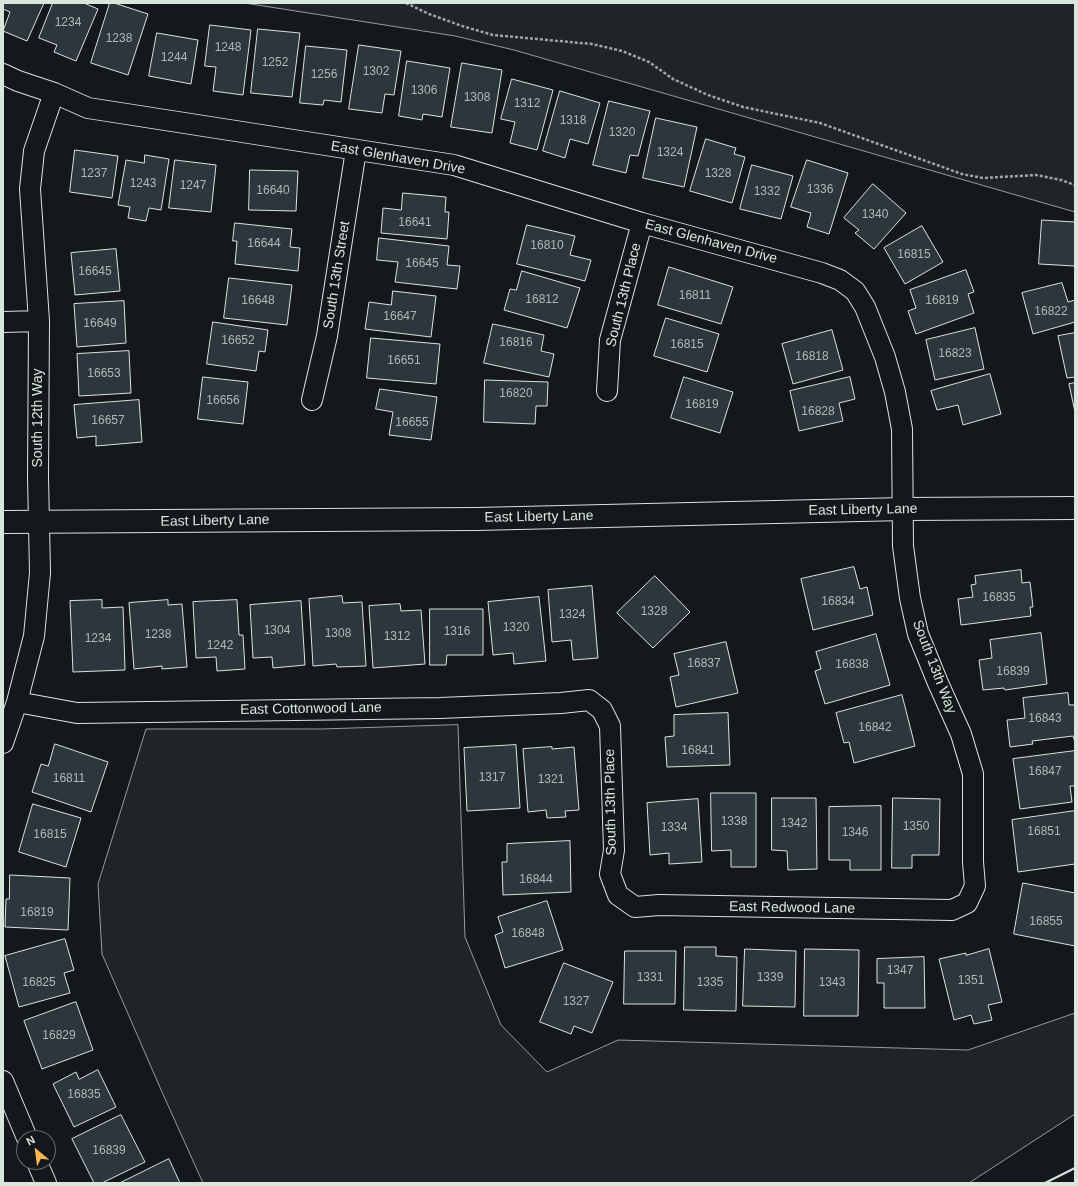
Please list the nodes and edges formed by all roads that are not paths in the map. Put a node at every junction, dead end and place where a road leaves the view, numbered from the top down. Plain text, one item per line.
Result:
1 (3, 74) edge
2 (54, 93) junction
3 (356, 150) junction
4 (642, 223) junction
5 (855, 291) joint
6 (39, 321) junction
7 (3, 322) edge
8 (607, 391) dead end
9 (312, 400) dead end
10 (1075, 508) edge
11 (904, 509) junction
12 (3, 522) edge
13 (38, 522) junction
14 (17, 702) junction
15 (602, 710) joint
16 (3, 743) edge
17 (618, 895) joint
18 (968, 902) joint
19 (3, 1081) edge
20 (24, 1130) edge
21 (40, 1170) edge
22 (46, 1183) edge

1 - 2 street, East Glenhaven Drive
2 - 3 street, East Glenhaven Drive
2 - 6 street, South 12th Way
3 - 4 street, East Glenhaven Drive
3 - 9 street, South 13th Street
4 - 5 street, East Glenhaven Drive
4 - 8 street, South 13th Place
5 - 11 street, South 13th Way
6 - 7 street
6 - 13 street, South 12th Way
10 - 11 street, East Liberty Lane
11 - 13 street, East Liberty Lane
11 - 18 street, South 13th Way
12 - 13 street, East Liberty Lane
13 - 14 street, South 12th Way
14 - 15 street, East Cottonwood Lane
14 - 16 street, South 12th Way
15 - 17 street, South 13th Place
17 - 18 street, East Redwood Lane
19 - 20 street
21 - 22 street

